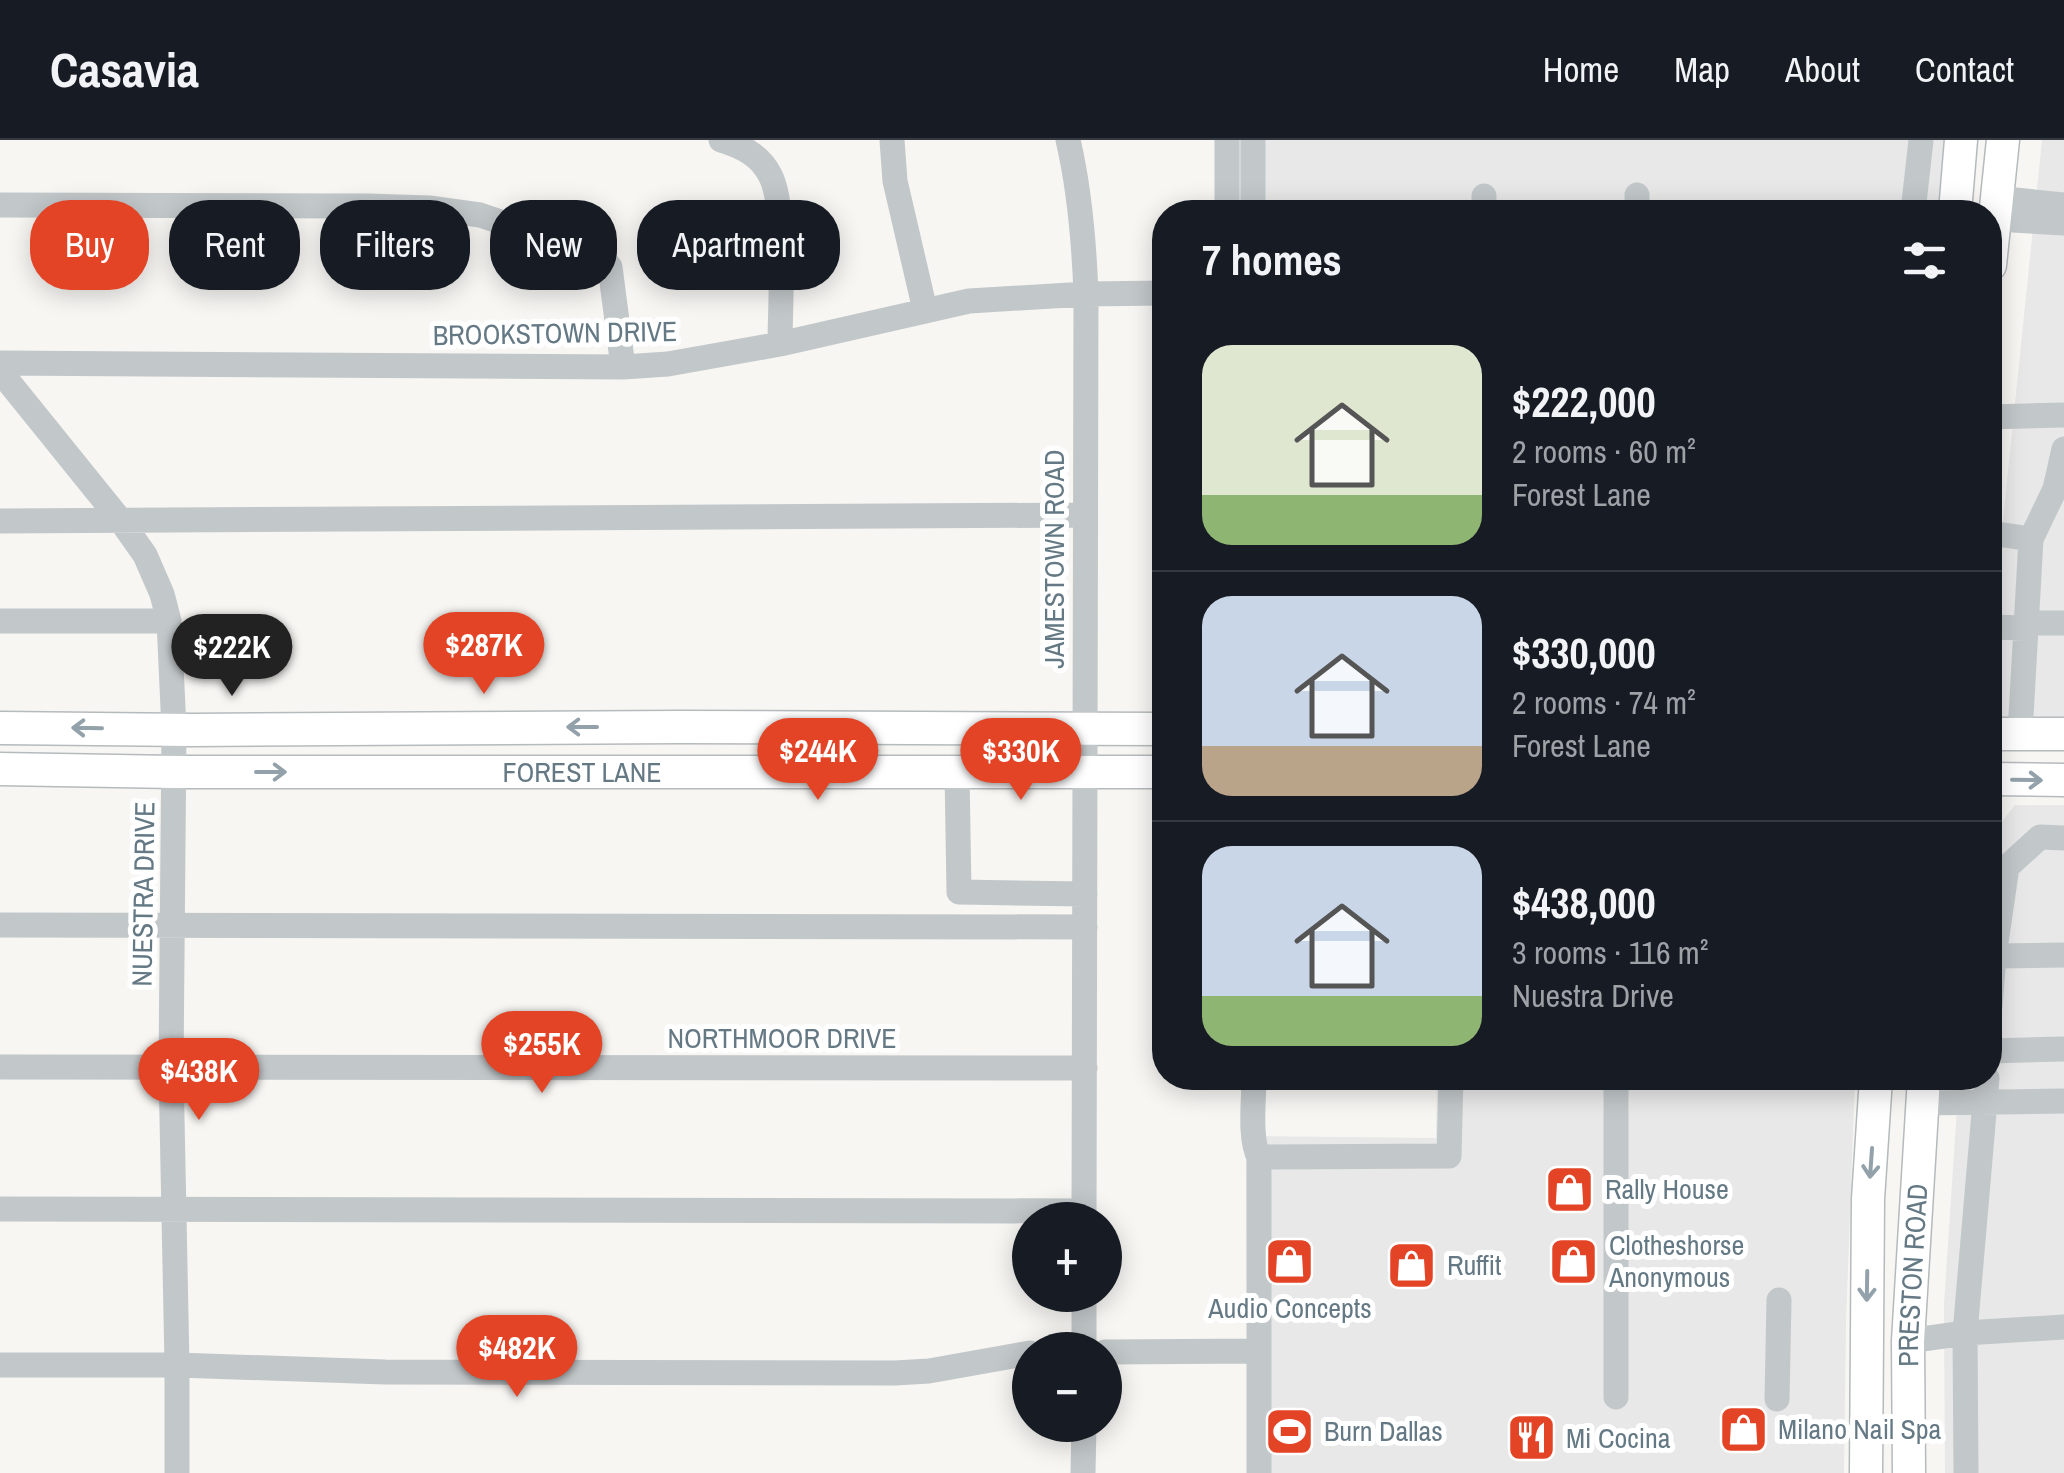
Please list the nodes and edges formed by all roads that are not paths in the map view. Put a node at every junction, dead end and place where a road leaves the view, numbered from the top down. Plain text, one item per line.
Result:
1 (721, 140) edge
2 (892, 140) edge
3 (1068, 140) edge
4 (1227, 140) edge
5 (1253, 140) edge
6 (1921, 140) edge
7 (1962, 140) edge
8 (2003, 140) edge
9 (1227, 200) edge
10 (1253, 200) edge
11 (1914, 200) edge
12 (1956, 200) edge
13 (1996, 200) edge
14 (2002, 203) edge
15 (0, 205) edge
16 (2064, 205) edge
17 (2002, 210) edge
18 (2064, 223) edge
19 (1152, 292) edge
20 (1086, 294) junction
21 (925, 310) junction
22 (780, 344) junction
23 (0, 363) edge
24 (622, 367) junction
25 (0, 371) edge
26 (2064, 416) edge
27 (2002, 418) edge
28 (2064, 449) edge
29 (1084, 515) junction
30 (0, 520) edge
31 (122, 520) junction
32 (2046, 524) edge
33 (2002, 532) edge
34 (0, 621) edge
35 (168, 622) junction
36 (2064, 623) edge
37 (2026, 625) junction
38 (2002, 626) edge
39 (679, 727) junction
40 (0, 728) edge
41 (1084, 729) junction
42 (1152, 729) edge
43 (174, 730) junction
44 (2005, 734) edge
45 (2064, 734) edge
46 (0, 770) edge
47 (174, 772) junction
48 (680, 772) junction
49 (957, 772) junction
50 (1084, 772) junction
51 (1152, 772) edge
52 (2002, 780) edge
53 (2064, 780) edge
54 (2064, 838) edge
55 (1085, 894) junction
56 (2002, 905) edge
57 (0, 925) edge
58 (172, 925) junction
59 (1085, 927) junction
60 (2064, 955) edge
61 (2002, 956) edge
62 (2002, 1050) edge
63 (2064, 1050) edge
64 (0, 1067) edge
65 (171, 1068) junction
66 (1085, 1068) junction
67 (1254, 1090) edge
68 (1450, 1090) edge
69 (1616, 1090) edge
70 (1875, 1090) edge
71 (1923, 1090) edge
72 (1986, 1090) edge
73 (2064, 1101) edge
74 (1259, 1156) junction
75 (1084, 1202) edge
76 (0, 1209) edge
77 (173, 1210) junction
78 (1012, 1215) edge
79 (1779, 1300) dead end
80 (2064, 1327) edge
81 (1965, 1332) junction
82 (1908, 1341) junction
83 (1866, 1347) junction
84 (1259, 1351) junction
85 (1122, 1352) edge
86 (1012, 1356) edge
87 (0, 1365) edge
88 (177, 1365) junction
89 (1616, 1397) dead end
90 (1777, 1399) dead end
91 (1084, 1442) edge
92 (177, 1473) edge
93 (1083, 1473) edge
94 (1259, 1473) edge
95 (1866, 1473) edge
96 (1910, 1473) edge
97 (1966, 1473) edge

1 - 22 street
2 - 21 street
3 - 20 street, JAMESTOWN ROAD
4 - 9 street
5 - 10 street
6 - 11 street
7 - 12 main road
8 - 13 main road
14 - 16 street
15 - 24 street
17 - 18 street
19 - 20 street, BROOKSTOWN DRIVE
20 - 21 street, BROOKSTOWN DRIVE
20 - 29 street, JAMESTOWN ROAD
21 - 22 street, BROOKSTOWN DRIVE
22 - 24 street, BROOKSTOWN DRIVE
23 - 24 street, BROOKSTOWN DRIVE
25 - 31 street, NUESTRA DRIVE
26 - 27 street
28 - 32 street
29 - 31 street
29 - 41 street, JAMESTOWN ROAD
30 - 31 street
31 - 35 street, NUESTRA DRIVE
32 - 33 street
32 - 37 street
34 - 35 street
35 - 43 street, NUESTRA DRIVE
36 - 37 street
37 - 38 street
37 - 44 street
39 - 41 main road, FOREST LANE
39 -> 43 main road, FOREST LANE
39 - 48 main road
43 -> 40 main road, FOREST LANE
41 - 42 main road, FOREST LANE
41 - 50 street, JAMESTOWN ROAD
43 - 47 street, NUESTRA DRIVE
44 - 45 main road
46 - 47 main road, FOREST LANE
47 -> 48 main road, FOREST LANE
47 - 58 street, NUESTRA DRIVE
48 - 49 main road, FOREST LANE
49 - 50 main road, FOREST LANE
49 - 55 street
50 - 51 main road, FOREST LANE
50 - 55 street, JAMESTOWN ROAD
52 -> 53 main road
54 - 56 street
55 - 59 street, JAMESTOWN ROAD
57 - 58 street
58 - 59 street
58 - 65 street, NUESTRA DRIVE
59 - 66 street, JAMESTOWN ROAD
60 - 61 street
62 - 63 street
64 - 65 street, NORTHMOOR DRIVE
65 - 66 street, NORTHMOOR DRIVE
65 - 77 street, NUESTRA DRIVE
66 - 75 street, JAMESTOWN ROAD
67 - 74 street
68 - 74 street
69 - 89 street
70 - 71 main road
70 -> 83 main road, PRESTON ROAD
71 - 72 street
71 - 82 main road, PRESTON ROAD
72 - 73 street
72 - 81 street
74 - 84 street
76 - 77 street
77 - 78 street
77 - 88 street, NUESTRA DRIVE
79 - 90 street
80 - 81 street
81 - 82 street
81 - 97 street
82 - 83 main road
82 - 96 main road, PRESTON ROAD
83 - 95 main road, PRESTON ROAD
84 - 85 street
84 - 94 street
86 - 88 street
87 - 88 street
88 - 92 street, NUESTRA DRIVE
91 - 93 street

